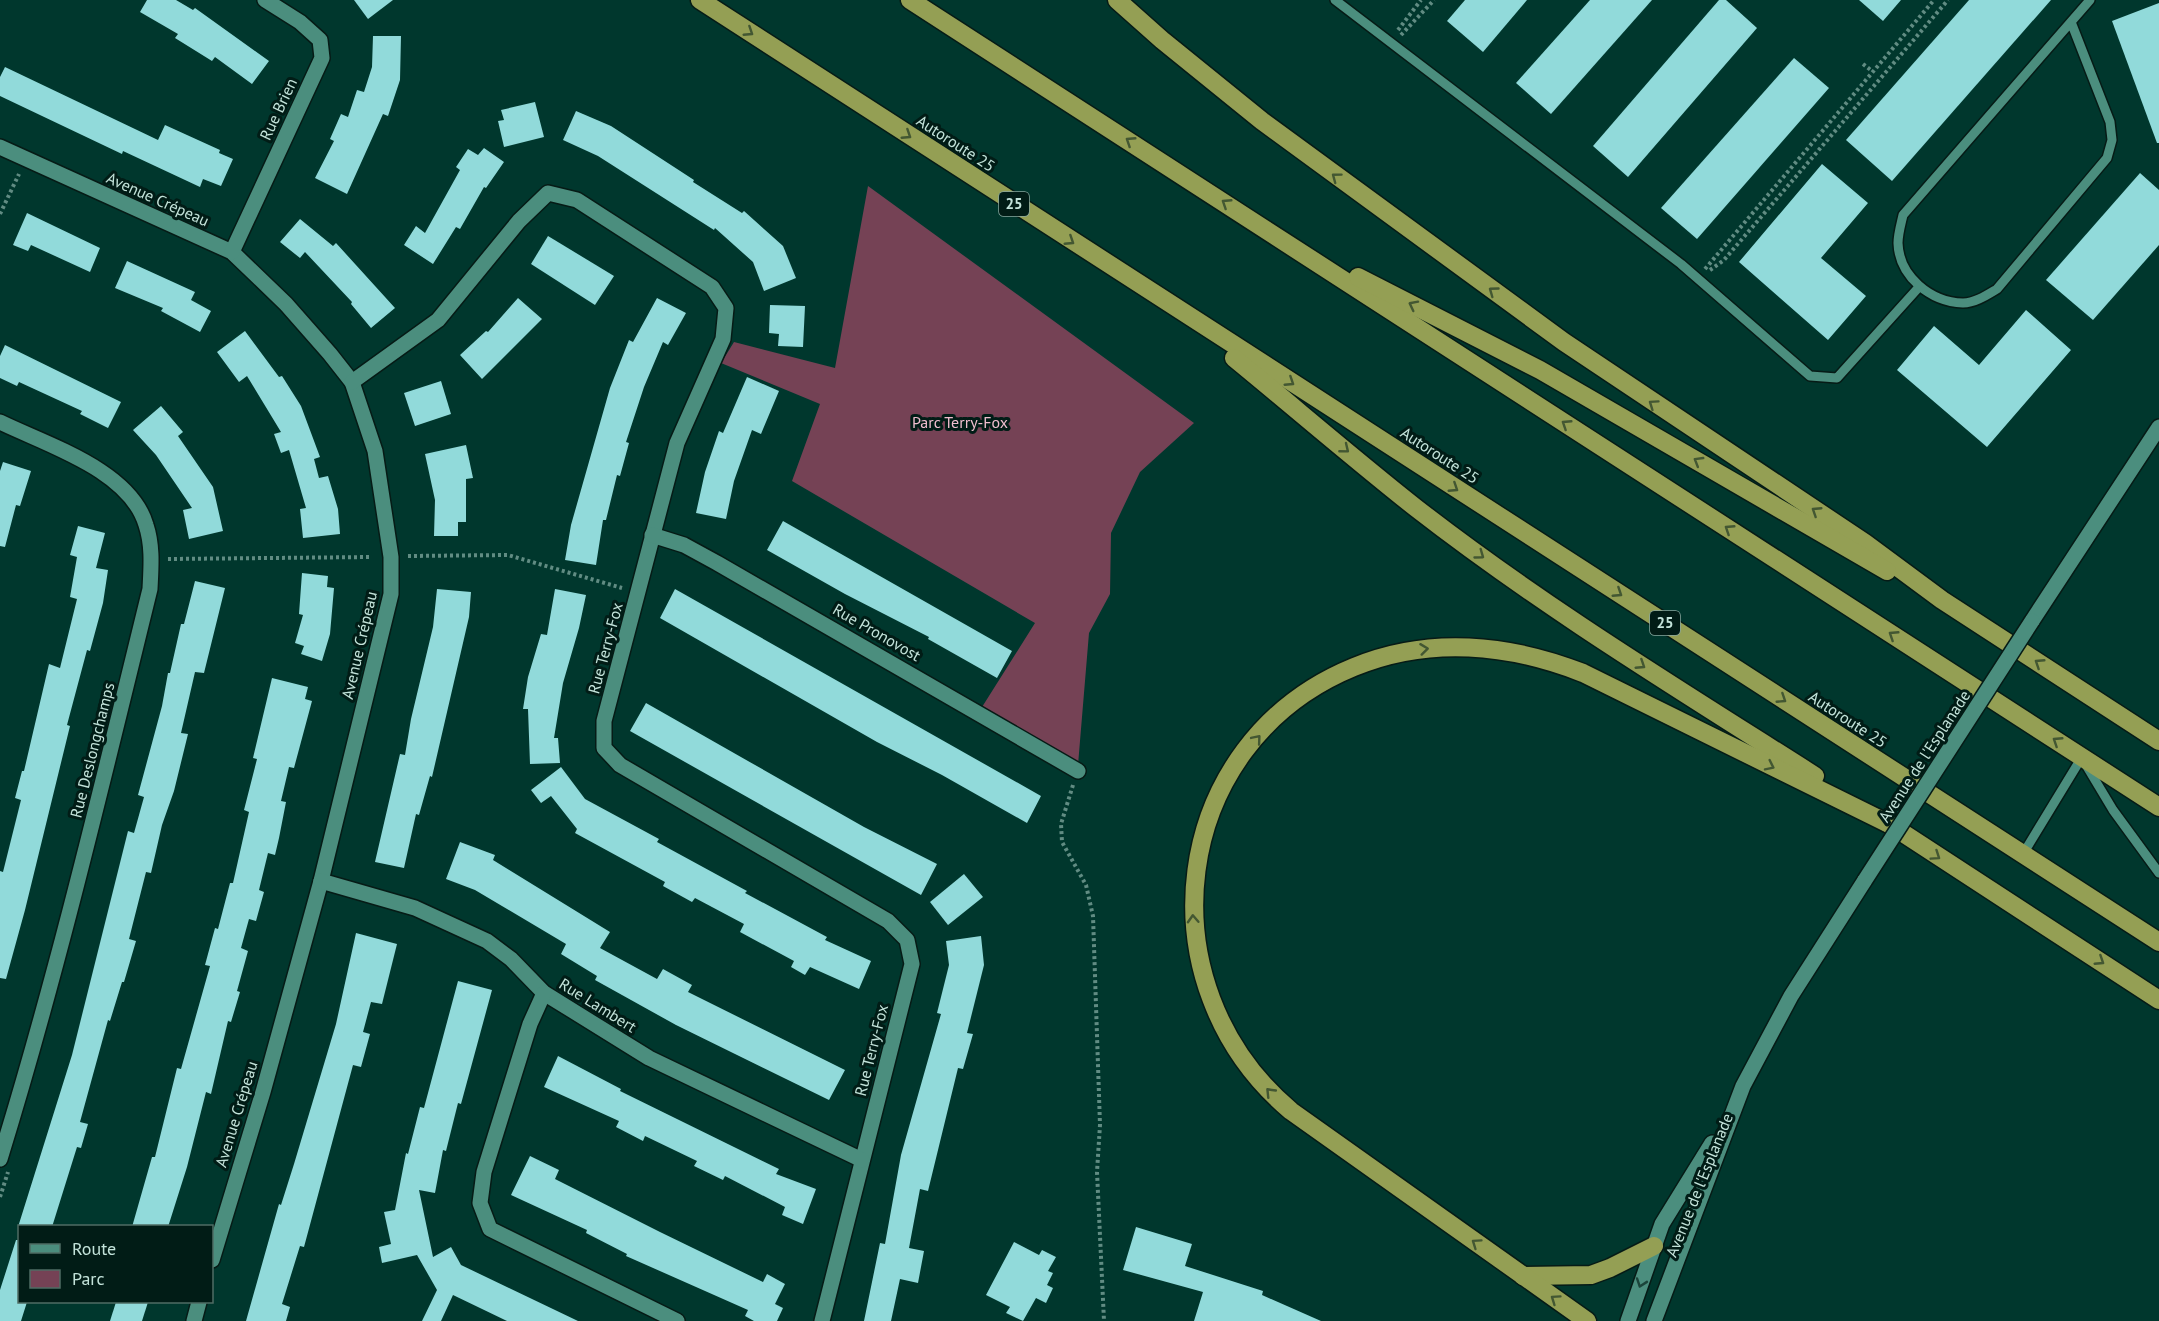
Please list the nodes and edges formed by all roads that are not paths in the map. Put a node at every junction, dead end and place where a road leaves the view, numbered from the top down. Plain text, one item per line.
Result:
1 (266, 0) edge
2 (700, 0) edge
3 (910, 0) edge
4 (1118, 0) edge
5 (1335, 0) edge
6 (2090, 0) edge
7 (2071, 22) junction
8 (0, 147) edge
9 (1273, 233) junction
10 (232, 252) junction
11 (1920, 287) junction
12 (1170, 306) junction
13 (352, 382) junction
14 (0, 422) edge
15 (2159, 428) edge
16 (652, 535) junction
17 (1942, 600) junction
18 (2159, 741) edge
19 (2082, 757) junction
20 (1078, 771) road end
21 (2159, 807) edge
22 (1887, 823) junction
23 (2023, 854) junction
24 (2159, 873) edge
25 (321, 880) junction
26 (2159, 942) edge
27 (544, 993) junction
28 (2159, 1000) edge
29 (1731, 1112) junction
30 (0, 1159) edge
31 (862, 1160) junction
32 (1654, 1246) junction
33 (213, 1257) edge
34 (1524, 1276) junction
35 (199, 1303) edge
36 (194, 1321) edge
37 (677, 1321) edge
38 (822, 1321) edge
39 (1587, 1321) edge
40 (1628, 1321) edge
41 (1654, 1321) edge

1 - 10 street, Rue Brien
2 -> 12 highway, Autoroute 25 / 25
9 -> 3 highway
17 -> 4 highway
5 - 11 lane
6 - 7 lane
7 - 11 lane
7 - 11 lane
8 - 10 street, Avenue Crépeau
17 -> 9 highway
19 -> 9 highway
10 - 13 street, Avenue Crépeau
12 -> 22 highway
12 -> 23 highway, Autoroute 25 / 25
13 - 16 street, Rue Terry-Fox
13 - 25 street, Avenue Crépeau
14 - 30 street, Rue Deslongchamps
15 - 29 street, Avenue de l'Esplanade, bridge
16 - 20 street, Rue Pronovost
16 - 31 street, Rue Terry-Fox
18 -> 17 highway
19 - 21 highway
19 - 23 lane
19 - 24 lane
22 -> 28 highway
34 -> 22 highway
23 - 26 highway, Autoroute 25 / 25
25 - 27 street, Rue Lambert
25 - 33 street, Avenue Crépeau
27 - 31 street, Rue Lambert
27 - 37 street
29 - 32 street, Avenue de l'Esplanade
29 - 41 street, Avenue de l'Esplanade
31 - 38 street, Rue Terry-Fox
32 - 34 highway
32 -> 40 street, Avenue de l'Esplanade
39 -> 34 highway
35 - 36 street

